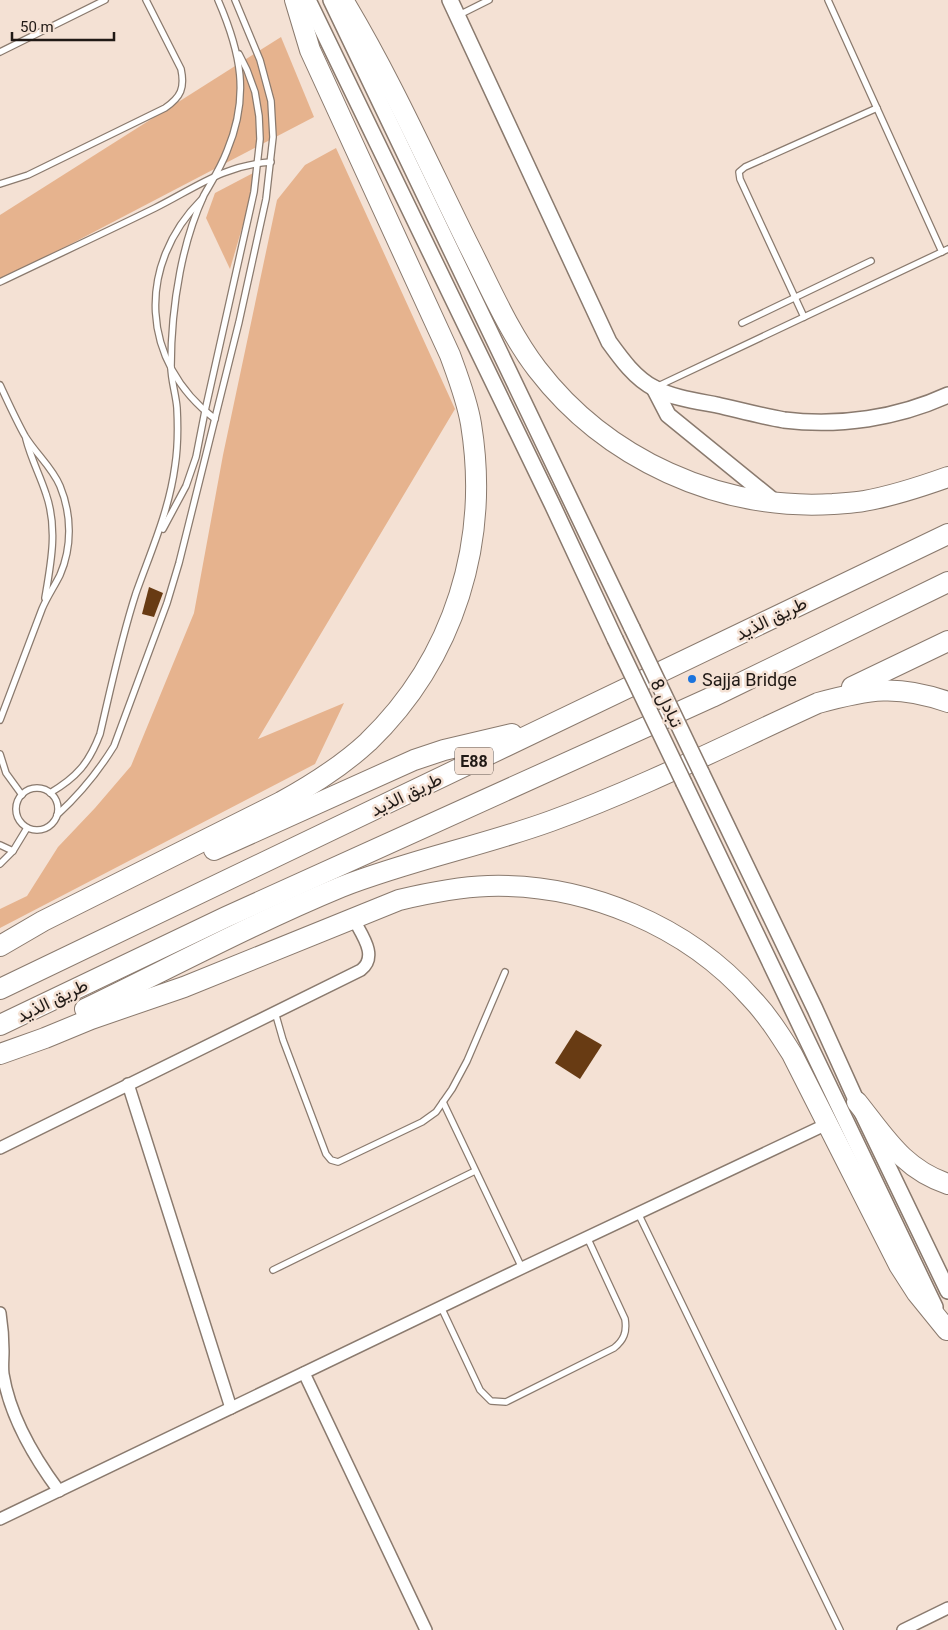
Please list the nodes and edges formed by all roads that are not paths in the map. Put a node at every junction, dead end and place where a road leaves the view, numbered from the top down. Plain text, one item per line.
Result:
1 (105, 0) edge
2 (146, 0) edge
3 (218, 0) edge
4 (235, 0) edge
5 (295, 0) edge
6 (308, 0) edge
7 (331, 0) edge
8 (343, 0) edge
9 (450, 0) edge
10 (489, 0) edge
11 (828, 0) edge
12 (457, 16) junction
13 (236, 49) junction
14 (0, 52) edge
15 (877, 108) junction
16 (271, 162) junction
17 (259, 163) junction
18 (215, 176) junction
19 (0, 184) edge
20 (203, 197) junction
21 (945, 250) edge
22 (871, 260) dead end
23 (0, 282) edge
24 (794, 297) junction
25 (804, 317) junction
26 (742, 323) dead end
27 (171, 369) junction
28 (0, 385) edge
29 (654, 388) junction
30 (948, 395) edge
31 (205, 411) junction
32 (215, 419) junction
33 (26, 437) junction
34 (948, 477) edge
35 (775, 502) junction
36 (948, 534) edge
37 (156, 540) junction
38 (948, 582) edge
39 (44, 604) junction
40 (948, 641) edge
41 (948, 702) edge
42 (818, 703) junction
43 (0, 720) edge
44 (544, 728) junction
45 (0, 754) edge
46 (50, 793) junction
47 (22, 795) junction
48 (57, 815) junction
49 (27, 828) junction
50 (0, 845) edge
51 (13, 851) junction
52 (0, 864) edge
53 (353, 918) junction
54 (0, 946) edge
55 (0, 951) edge
56 (505, 972) dead end
57 (0, 989) edge
58 (274, 1012) junction
59 (0, 1024) edge
60 (0, 1052) edge
61 (128, 1084) junction
62 (443, 1102) junction
63 (857, 1102) junction
64 (827, 1124) junction
65 (0, 1148) edge
66 (476, 1171) junction
67 (948, 1184) edge
68 (638, 1213) junction
69 (587, 1237) junction
70 (522, 1268) junction
71 (273, 1270) dead end
72 (948, 1291) edge
73 (441, 1307) junction
74 (0, 1313) edge
75 (947, 1332) edge
76 (304, 1373) junction
77 (232, 1408) junction
78 (59, 1491) junction
79 (0, 1519) edge
80 (948, 1608) edge
81 (426, 1630) edge
82 (840, 1630) edge
83 (903, 1630) edge

1 - 14 lane
2 - 19 lane
3 - 13 lane
4 - 16 lane
5 - 54 highway
6 - 75 main road, تبادل 8, bridge
7 - 63 main road, bridge
8 - 35 highway
9 - 12 main road
10 - 12 lane
11 - 15 lane
12 - 29 main road
13 - 17 lane
13 - 18 lane
15 - 21 lane
15 - 24 lane
16 - 17 lane
16 - 32 lane
17 - 18 lane
17 - 31 lane
18 - 20 lane
18 - 23 lane
20 - 27 lane
20 - 27 lane
21 - 25 lane
22 - 24 lane
24 - 25 lane
24 - 26 lane
25 - 29 lane
27 - 31 lane
27 - 37 lane
28 - 33 lane
29 - 30 main road
29 - 35 main road
31 - 32 lane
31 - 37 lane
32 - 48 lane
33 - 39 lane
33 - 39 lane
34 - 35 highway
36 - 44 highway, طريق الذيد / E88
37 - 46 lane
38 - 59 highway, طريق الذيد / E88
39 - 43 lane
40 - 42 highway
41 - 42 highway
42 - 60 highway
44 - 55 highway
44 - 57 highway, طريق الذيد / E88
45 - 47 lane
46 - 47 lane
46 - 48 lane
47 - 49 lane
48 - 49 lane
49 - 51 lane
50 - 51 lane
51 - 52 lane
53 - 58 street
53 - 60 highway
53 - 64 highway
56 - 62 lane
58 - 61 street
58 - 62 lane
61 - 65 street
61 - 77 street
62 - 66 lane
63 - 67 highway
63 - 72 main road
64 - 68 street
64 - 75 highway
66 - 70 lane
66 - 71 lane
68 - 69 street
68 - 82 lane
69 - 70 street
69 - 73 lane
70 - 73 street
73 - 76 street
74 - 78 street
76 - 77 street
76 - 81 street
77 - 78 street
78 - 79 street
80 - 83 street

